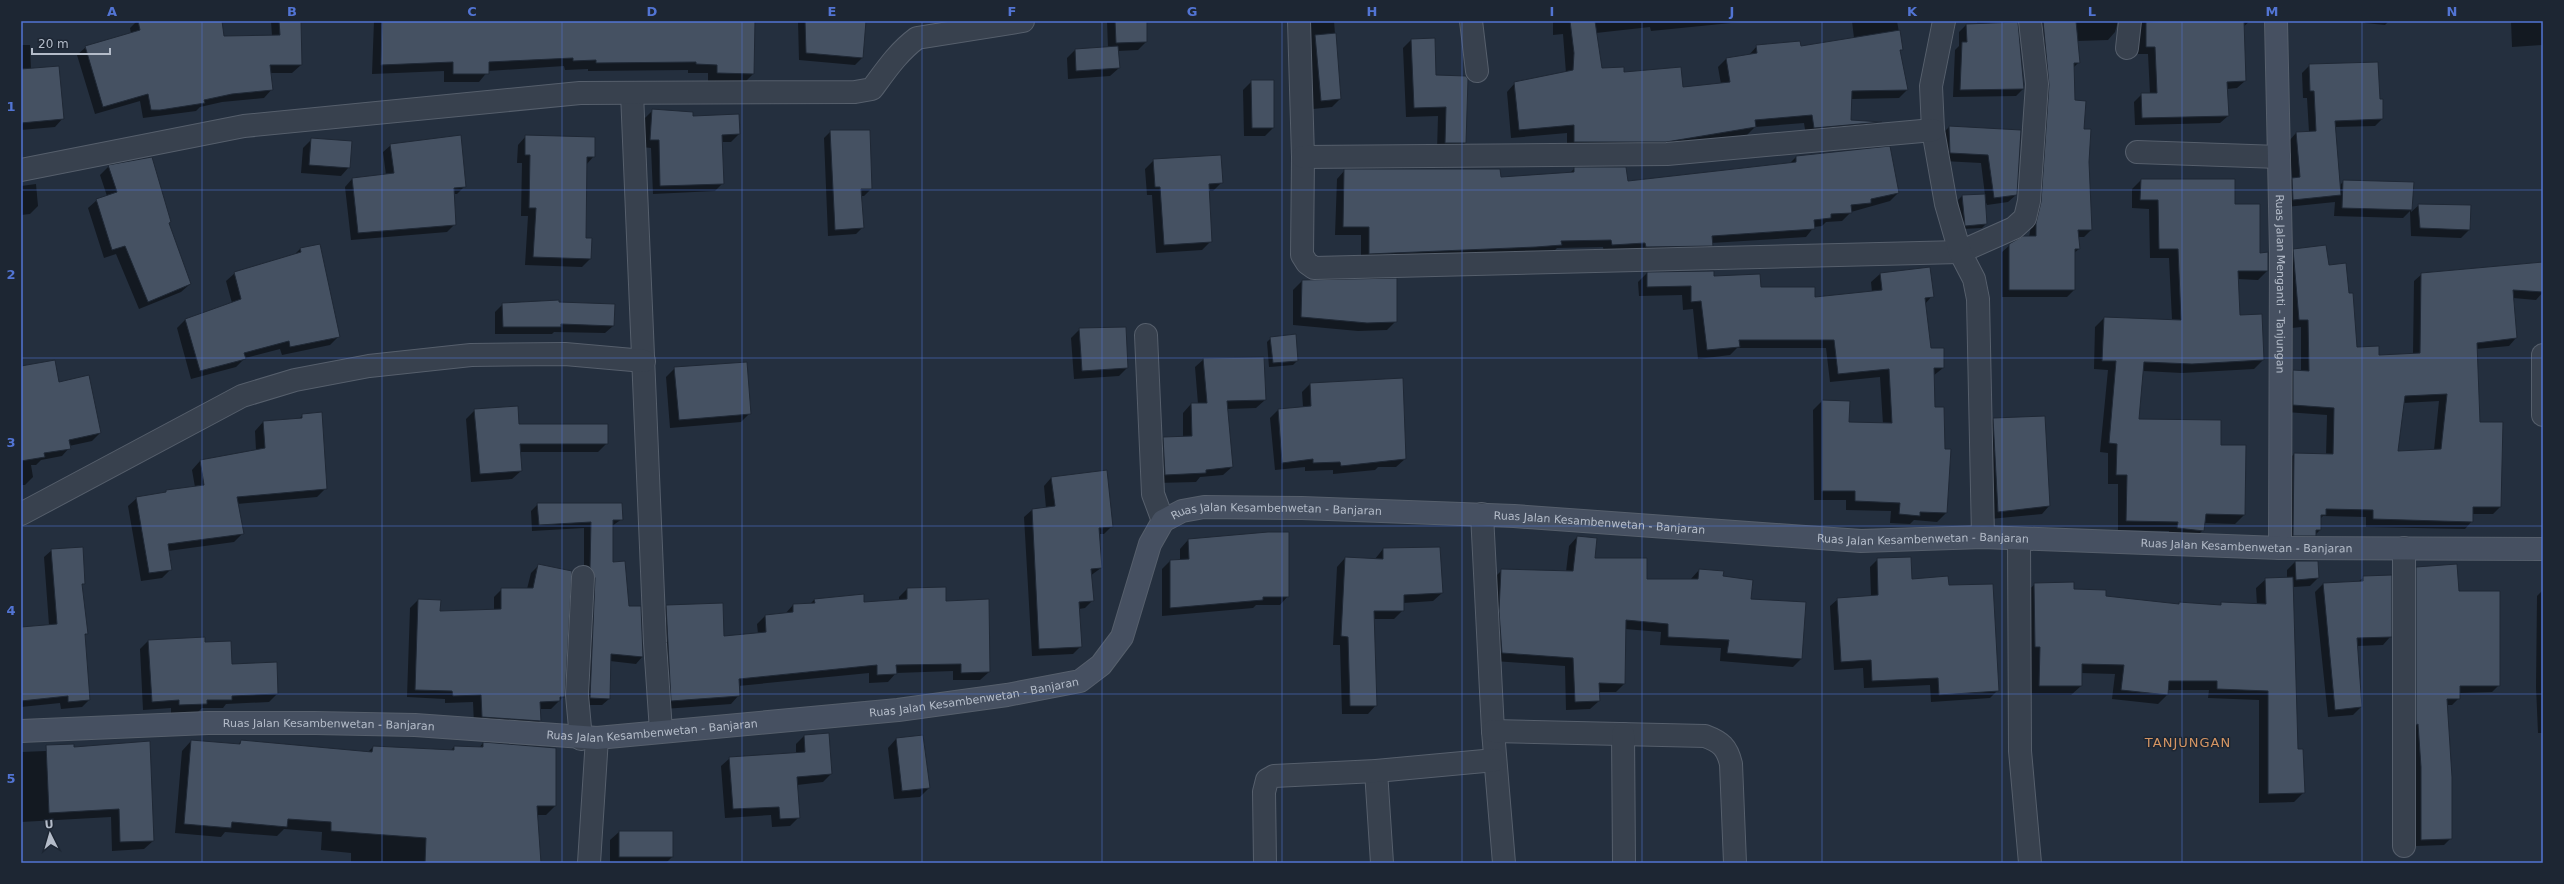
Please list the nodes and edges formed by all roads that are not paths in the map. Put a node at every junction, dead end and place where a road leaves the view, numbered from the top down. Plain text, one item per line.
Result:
1 (1023, 21) edge
2 (1299, 21) edge
3 (1471, 21) edge
4 (1944, 21) edge
5 (2030, 21) edge
6 (2130, 21) edge
7 (2276, 21) edge
8 (2127, 48) dead end
9 (1477, 71) dead end
10 (632, 93) junction
11 (1933, 130) junction
12 (2138, 152) dead end
13 (1303, 158) junction
14 (2279, 158) junction
15 (21, 170) edge
16 (1960, 252) junction
17 (1146, 335) dead end
18 (2543, 354) edge
19 (644, 361) junction
20 (2543, 415) edge
21 (21, 514) edge
22 (1482, 514) junction
23 (1163, 521) junction
24 (1983, 538) junction
25 (2019, 539) junction
26 (2280, 548) junction
27 (2404, 548) junction
28 (2543, 549) edge
29 (583, 577) dead end
30 (21, 731) edge
31 (661, 731) junction
32 (1493, 731) junction
33 (1622, 734) junction
34 (589, 738) junction
35 (1495, 760) junction
36 (1376, 771) junction
37 (2404, 846) dead end
38 (589, 863) edge
39 (1265, 863) edge
40 (1382, 863) edge
41 (1504, 863) edge
42 (1624, 863) edge
43 (1735, 863) edge
44 (2030, 863) edge

1 - 10 street
2 - 13 street
3 - 9 street
4 - 11 street
5 - 16 street
6 - 8 street
7 - 14 main road, Ruas Jalan Menganti - Tanjungan
10 - 15 street
10 - 19 street
11 - 13 street
11 - 16 street
12 - 14 street
13 - 16 street
14 - 26 main road, Ruas Jalan Menganti - Tanjungan
16 - 24 street
17 - 23 street
18 - 20 street
19 - 21 street
19 - 31 street
22 - 23 main road, Ruas Jalan Kesambenwetan - Banjaran
22 - 24 main road, Ruas Jalan Kesambenwetan - Banjaran
22 - 32 street
23 - 31 main road, Ruas Jalan Kesambenwetan - Banjaran
24 - 25 main road, Ruas Jalan Kesambenwetan - Banjaran
25 - 26 main road, Ruas Jalan Kesambenwetan - Banjaran
25 - 44 street
26 - 27 main road, Ruas Jalan Kesambenwetan - Banjaran
27 - 28 main road, Ruas Jalan Kesambenwetan - Banjaran
27 - 37 street
29 - 34 street
30 - 34 main road, Ruas Jalan Kesambenwetan - Banjaran
31 - 34 main road, Ruas Jalan Kesambenwetan - Banjaran
32 - 33 street
32 - 35 street
33 - 42 street
33 - 43 street
34 - 38 street
35 - 36 street
35 - 41 street
36 - 39 street
36 - 40 street

